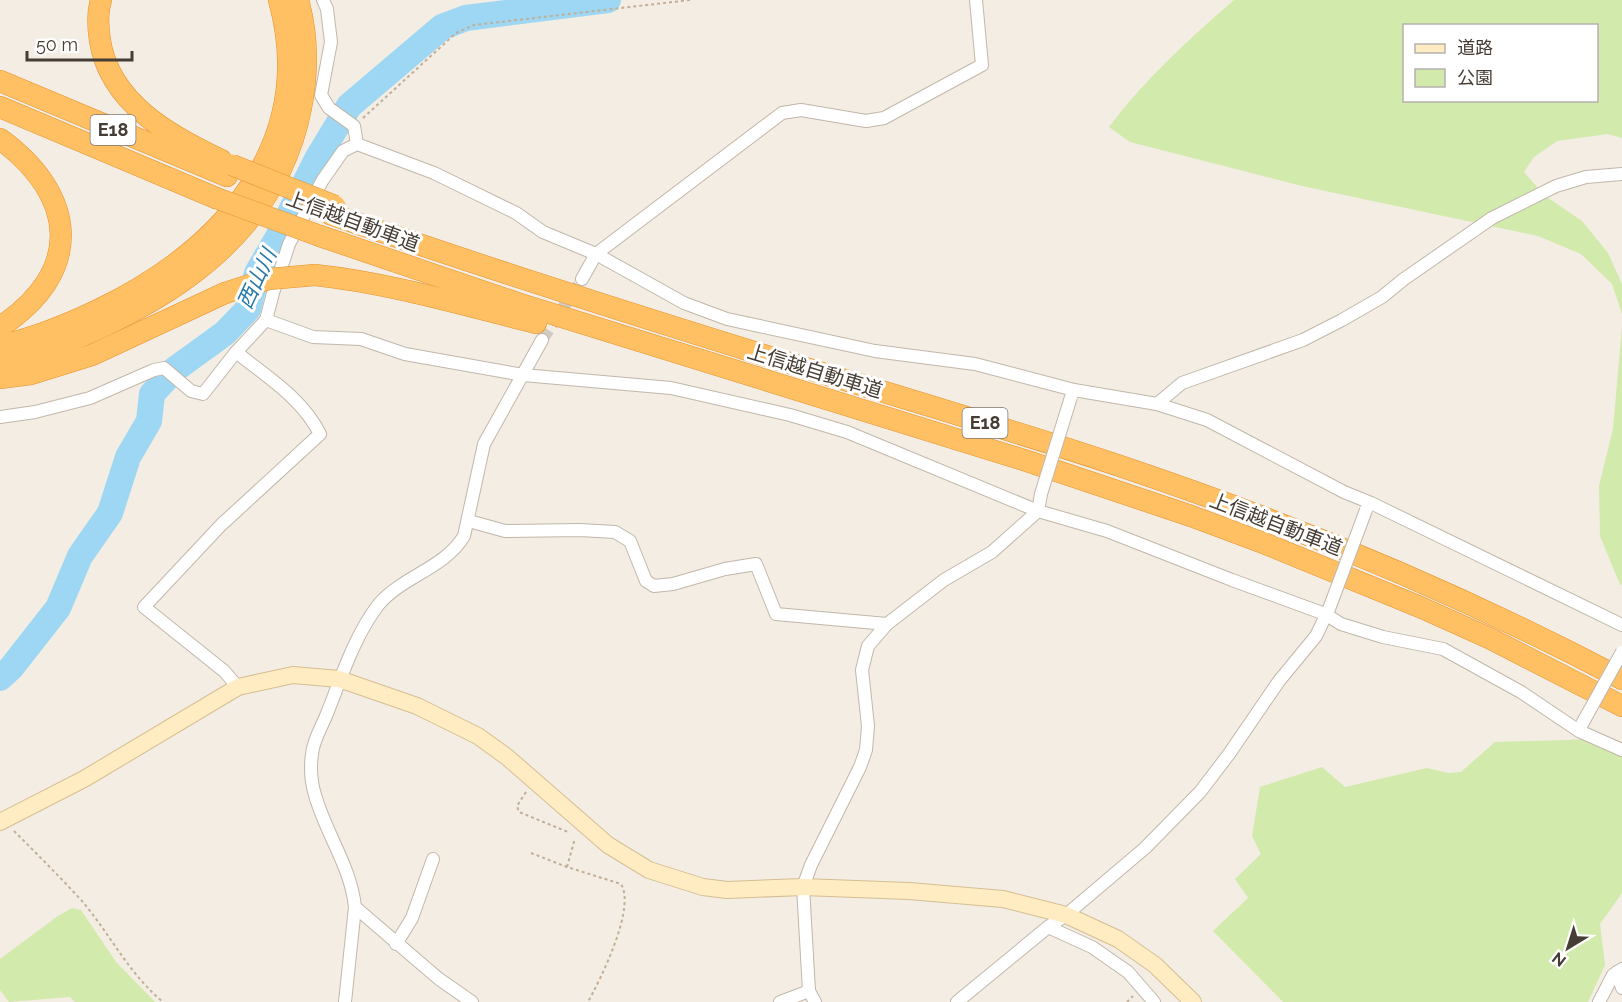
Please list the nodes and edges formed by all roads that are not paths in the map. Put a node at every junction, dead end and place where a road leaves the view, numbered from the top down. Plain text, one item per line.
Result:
1 (101, 0) edge
2 (279, 0) edge
3 (298, 0) edge
4 (323, 0) edge
5 (976, 0) edge
6 (0, 81) edge
7 (0, 107) edge
8 (0, 139) edge
9 (357, 144) junction
10 (229, 171) junction
11 (1622, 174) edge
12 (596, 254) junction
13 (582, 279) tunnel mouth
14 (266, 320) junction
15 (0, 327) edge
16 (542, 340) tunnel mouth
17 (0, 346) edge
18 (236, 352) junction
19 (0, 366) edge
20 (523, 375) junction
21 (749, 376) junction
22 (0, 378) edge
23 (1073, 394) junction
24 (1157, 404) junction
25 (0, 417) edge
26 (1369, 506) junction
27 (1038, 511) junction
28 (468, 521) junction
29 (1327, 611) junction
30 (887, 624) junction
31 (1622, 625) edge
32 (1622, 652) edge
33 (339, 678) junction
34 (1622, 680) edge
35 (238, 687) junction
36 (1622, 706) edge
37 (1581, 727) junction
38 (1622, 750) edge
39 (2, 821) edge
40 (433, 859) dead end
41 (803, 887) junction
42 (355, 907) junction
43 (1066, 915) junction
44 (1048, 927) junction
45 (396, 944) junction
46 (1619, 971) edge
47 (1622, 987) edge
48 (812, 997) edge
49 (345, 1002) edge
50 (472, 1002) edge
51 (780, 1002) edge
52 (957, 1002) edge
53 (1154, 1002) edge
54 (1192, 1002) edge
55 (1599, 1002) edge

1 - 10 highway
2 - 17 highway
3 - 19 highway
4 - 9 street
5 - 12 street
6 - 10 highway, 上信越自動車道 / E18
7 - 21 highway, 上信越自動車道 / E18, bridge
8 - 15 highway
9 - 12 street
9 - 14 street
10 - 34 highway, 上信越自動車道 / E18
11 - 24 street
12 - 13 street
12 - 23 street
14 - 18 street
14 - 20 street
16 - 20 street
18 - 25 street
18 - 35 street
20 - 27 street
20 - 28 street
21 - 22 highway, bridge
21 - 36 highway, 上信越自動車道 / E18
23 - 24 street
23 - 27 street, bridge
24 - 26 street
26 - 29 street, bridge
26 - 31 street
27 - 29 street
27 - 30 street
28 - 30 street
28 - 33 street
29 - 37 street
29 - 43 street
30 - 41 street
32 - 37 street, bridge
33 - 35 street
33 - 41 street
33 - 42 street
35 - 39 street
37 - 38 street
40 - 45 street
41 - 43 street
41 - 48 street
42 - 45 street
42 - 49 street
43 - 44 street
43 - 54 street
44 - 52 street
44 - 53 street
45 - 50 street
46 - 47 street
46 - 55 street
48 - 51 street

